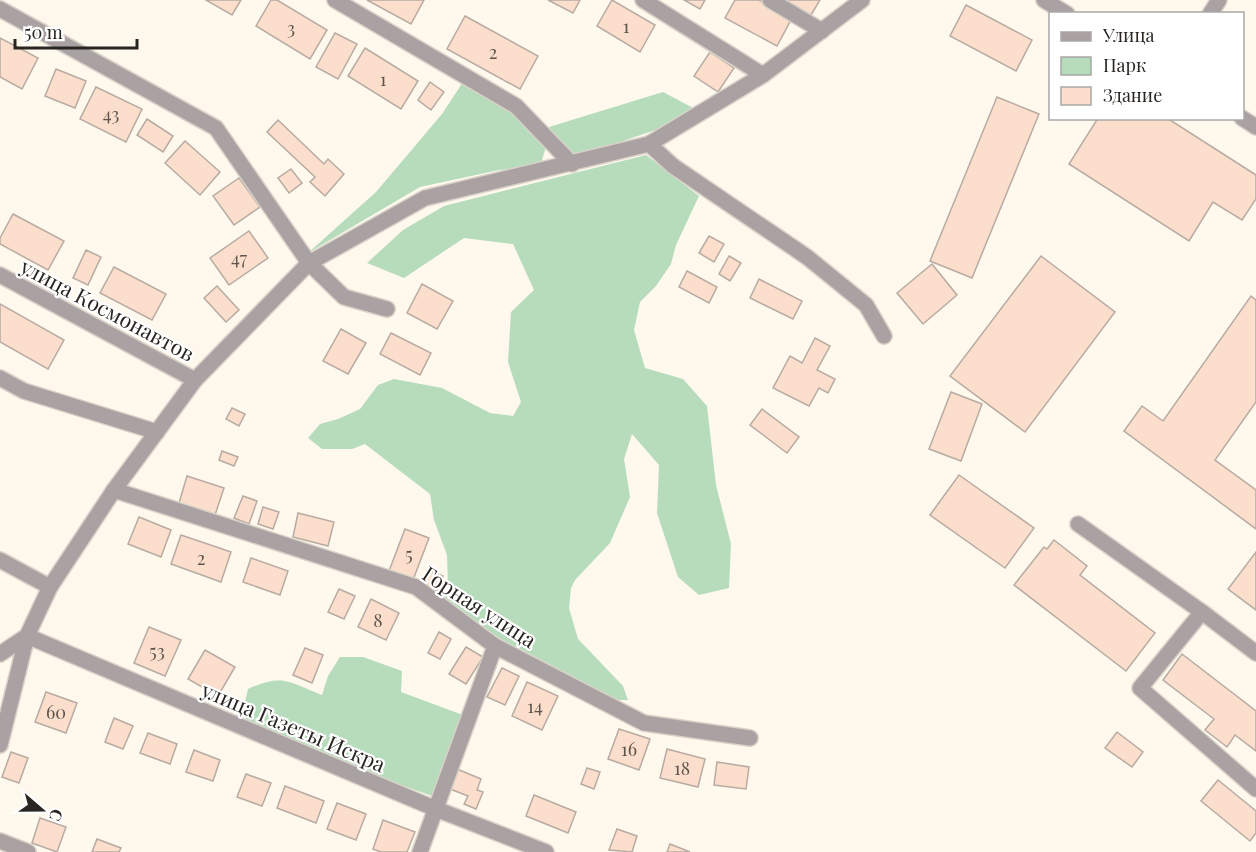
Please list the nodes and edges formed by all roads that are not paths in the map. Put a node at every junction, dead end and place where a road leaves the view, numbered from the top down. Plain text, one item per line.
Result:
1 (335, 0) edge
2 (643, 0) edge
3 (770, 0) edge
4 (861, 0) edge
5 (1044, 0) edge
6 (0, 9) edge
7 (1064, 12) edge
8 (822, 31) junction
9 (763, 75) junction
10 (649, 144) junction
11 (572, 164) junction
12 (309, 264) junction
13 (0, 275) edge
14 (387, 309) dead end
15 (884, 336) dead end
16 (0, 378) edge
17 (195, 380) junction
18 (157, 432) junction
19 (114, 490) junction
20 (1078, 524) dead end
21 (0, 560) edge
22 (50, 586) junction
23 (1202, 612) junction
24 (27, 636) junction
25 (495, 646) junction
26 (1256, 653) edge
27 (0, 654) edge
28 (750, 738) dead end
29 (0, 745) edge
30 (1256, 789) edge
31 (436, 809) junction
32 (0, 841) edge
33 (28, 852) edge
34 (420, 852) edge
35 (546, 852) edge

1 - 11 street
2 - 9 street
3 - 8 street
4 - 8 street
5 - 7 street
6 - 12 street
8 - 9 street
9 - 10 street
10 - 11 street
10 - 15 street
11 - 12 street
12 - 14 street
12 - 17 street
13 - 17 street, улица Космонавтов
16 - 18 street
17 - 18 street
18 - 19 street
19 - 22 street
19 - 25 street, Горная улица
20 - 23 street
21 - 22 street
22 - 24 street
23 - 26 street
23 - 30 street
24 - 27 street
24 - 29 street
24 - 31 street, улица Газеты Искра
25 - 28 street, Горная улица
25 - 31 street
31 - 34 street
31 - 35 street, улица Газеты Искра
32 - 33 street

